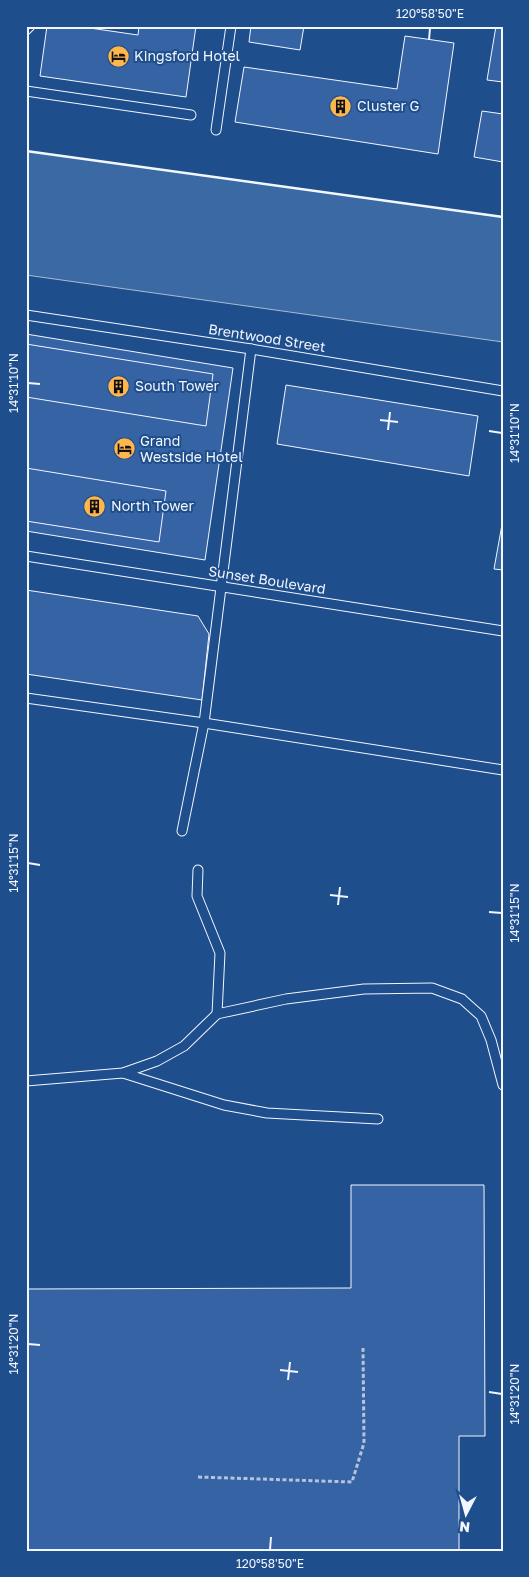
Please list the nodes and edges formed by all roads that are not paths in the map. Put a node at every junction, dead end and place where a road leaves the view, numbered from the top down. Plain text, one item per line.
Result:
1 (30, 26) edge
2 (231, 26) edge
3 (26, 30) edge
4 (26, 91) edge
5 (191, 116) dead end
6 (216, 130) dead end
7 (26, 314) edge
8 (251, 349) junction
9 (503, 391) edge
10 (26, 556) edge
11 (220, 586) junction
12 (503, 631) edge
13 (26, 698) edge
14 (204, 723) junction
15 (503, 770) edge
16 (182, 831) dead end
17 (198, 870) dead end
18 (217, 1014) junction
19 (123, 1073) junction
20 (26, 1081) edge
21 (503, 1084) edge
22 (378, 1119) dead end

1 - 3 lane
2 - 6 lane
4 - 5 lane
7 - 8 lane, Brentwood Street
8 - 9 lane, Brentwood Street
8 - 11 lane
10 - 11 lane, Sunset Boulevard
11 - 12 lane, Sunset Boulevard
11 - 14 lane
13 - 14 lane
14 - 15 lane
14 - 16 lane
17 - 18 lane
18 - 19 lane
18 - 21 lane
19 - 20 lane
19 - 22 lane

